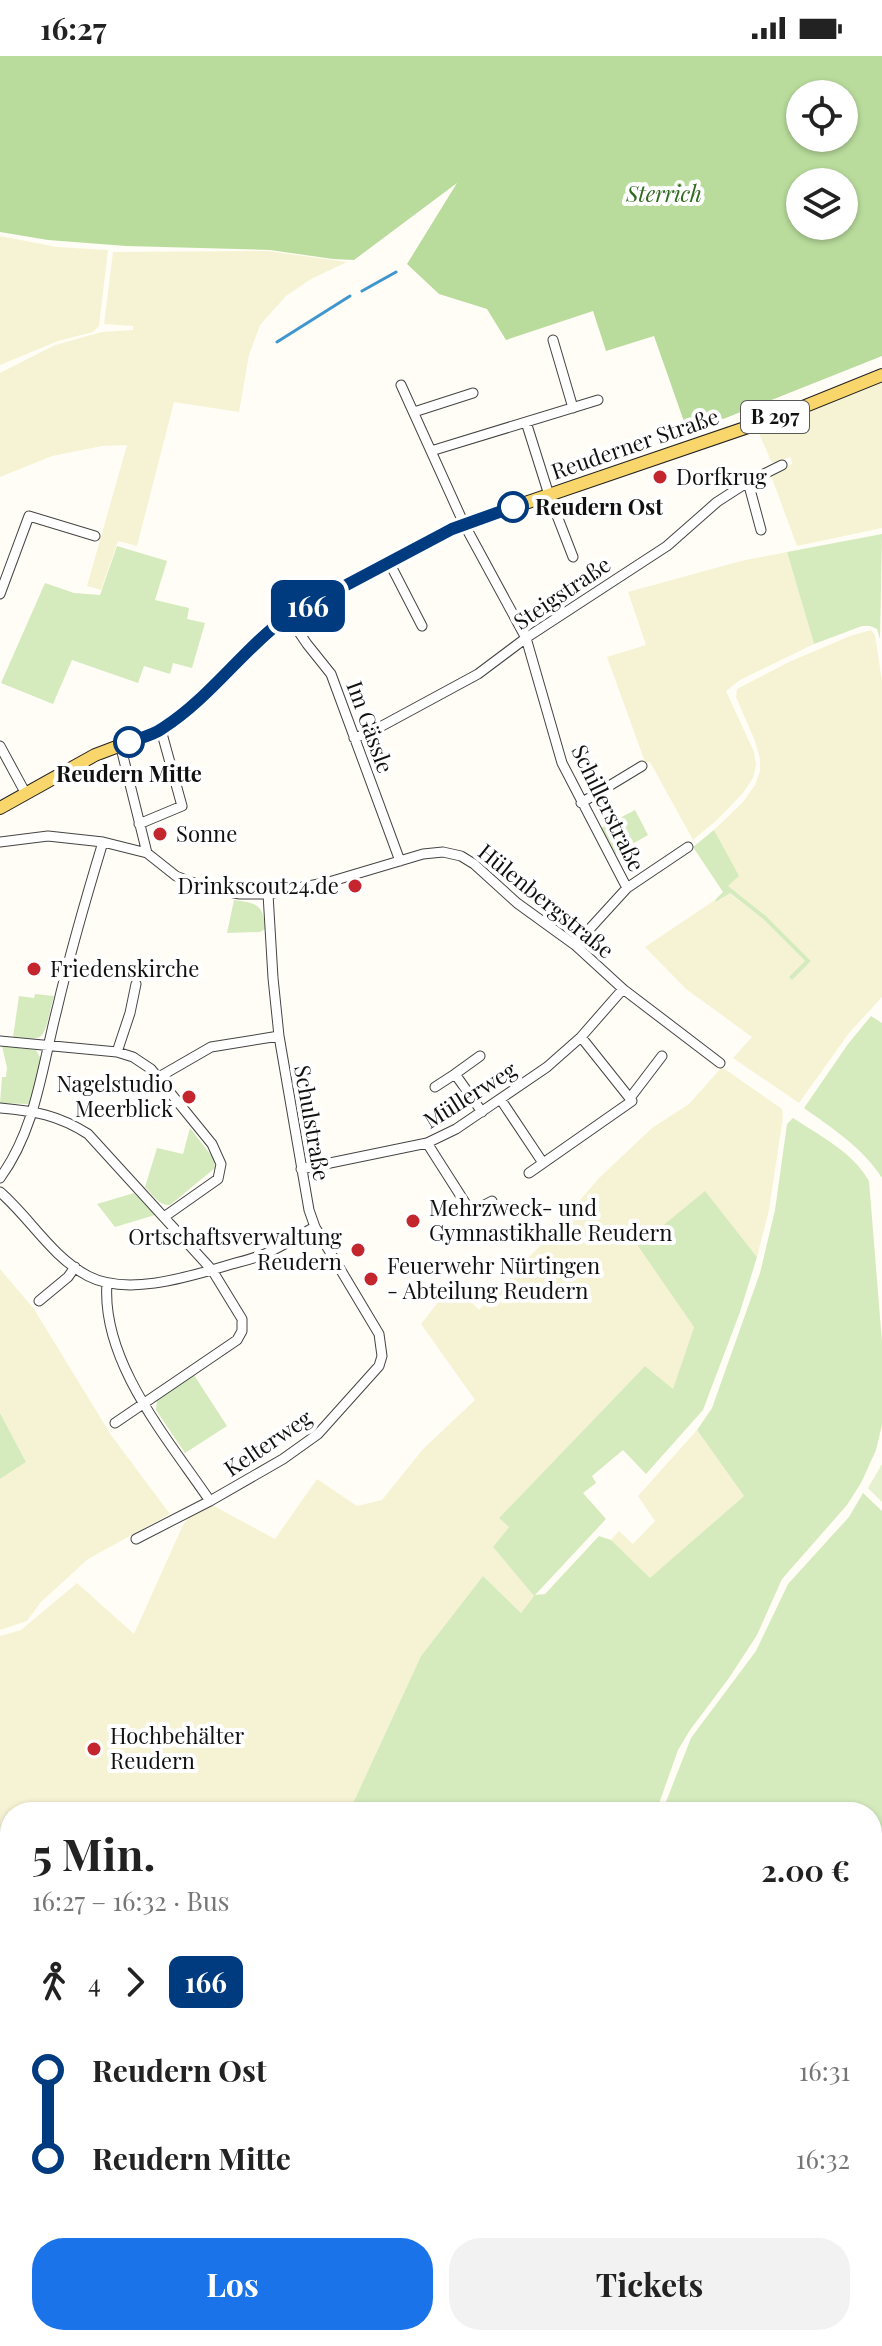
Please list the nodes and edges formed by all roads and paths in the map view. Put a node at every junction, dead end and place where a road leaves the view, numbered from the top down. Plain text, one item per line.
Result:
1 (553, 340) dead end
2 (882, 375) edge
3 (401, 385) dead end
4 (473, 393) dead end
5 (598, 400) dead end
6 (573, 408) junction
7 (414, 412) junction
8 (526, 422) junction
9 (431, 451) junction
10 (782, 465) dead end
11 (748, 482) junction
12 (549, 495) junction
13 (464, 524) junction
14 (761, 530) dead end
15 (95, 536) dead end
16 (573, 557) dead end
17 (389, 562) junction
18 (4, 575) edge
19 (0, 594) edge
20 (288, 616) junction
21 (422, 626) dead end
22 (526, 638) junction
23 (161, 730) junction
24 (354, 738) junction
25 (120, 744) junction
26 (0, 746) edge
27 (642, 766) dead end
28 (26, 794) junction
29 (581, 803) junction
30 (0, 808) edge
31 (139, 824) junction
32 (0, 842) edge
33 (103, 842) junction
34 (688, 847) dead end
35 (147, 853) junction
36 (400, 861) junction
37 (627, 888) junction
38 (268, 894) junction
39 (575, 945) junction
40 (136, 984) dead end
41 (623, 989) junction
42 (279, 1036) junction
43 (581, 1037) junction
44 (0, 1041) edge
45 (48, 1046) junction
46 (117, 1052) junction
47 (480, 1056) dead end
48 (662, 1056) dead end
49 (720, 1063) dead end
50 (455, 1074) junction
51 (159, 1077) junction
52 (435, 1087) dead end
53 (630, 1098) junction
54 (501, 1100) junction
55 (0, 1108) edge
56 (33, 1111) junction
57 (482, 1112) junction
58 (427, 1143) junction
59 (543, 1163) junction
60 (301, 1169) junction
61 (529, 1173) dead end
62 (0, 1178) edge
63 (0, 1192) edge
64 (492, 1201) dead end
65 (164, 1217) junction
66 (315, 1227) junction
67 (75, 1267) junction
68 (212, 1270) junction
69 (107, 1283) junction
70 (39, 1301) dead end
71 (381, 1340) joint
72 (144, 1405) junction
73 (115, 1423) dead end
74 (210, 1501) junction
75 (136, 1539) dead end

1 - 6 street
2 - 12 main road, Reuderner Straße / B 297
3 - 7 street, Schillerstraße
4 - 7 street
5 - 6 street
6 - 8 street
7 - 9 street, Schillerstraße
8 - 9 street
8 - 12 street
9 - 13 street, Schillerstraße
10 - 11 street, Steigstraße
11 - 14 street
11 - 22 street, Steigstraße
12 - 13 main road, Reuderner Straße / B 297
12 - 16 street
13 - 17 main road, Reuderner Straße / B 297
13 - 22 street, Schillerstraße
15 - 18 street
17 - 20 main road, Reuderner Straße / B 297
17 - 21 street
18 - 19 street
20 - 23 main road, Reuderner Straße / B 297
20 - 24 street, Im Gässle
22 - 24 street, Steigstraße
22 - 29 street, Schillerstraße
23 - 25 main road, Reuderner Straße / B 297
23 - 31 street
24 - 36 street, Im Gässle
25 - 28 main road, Reuderner Straße / B 297
25 - 31 street
26 - 28 street
27 - 29 street
28 - 30 main road, Reuderner Straße / B 297
29 - 37 street, Schillerstraße
31 - 35 street
32 - 33 street, Hülenbergstraße
33 - 35 street, Hülenbergstraße
33 - 45 street
34 - 37 street
35 - 38 street, Hülenbergstraße
36 - 38 street, Hülenbergstraße
36 - 39 street, Hülenbergstraße
37 - 39 street
38 - 42 street, Schulstraße
39 - 41 street, Hülenbergstraße
40 - 46 street
41 - 43 street, Müllerweg
41 - 49 street, Hülenbergstraße
42 - 51 street
42 - 60 street, Schulstraße
43 - 53 street
43 - 54 street, Müllerweg
44 - 45 street
45 - 46 street
45 - 56 street
46 - 51 street
47 - 50 street
48 - 53 street
50 - 52 street
50 - 57 street
51 - 65 street
53 - 59 street
54 - 57 street, Müllerweg
54 - 59 street
55 - 56 street
56 - 62 street
56 - 65 street
57 - 58 street, Müllerweg
58 - 60 street, Müllerweg
58 - 64 street
59 - 61 street
60 - 66 street, Schulstraße
63 - 67 street
65 - 68 street
66 - 68 street
66 - 71 street, Schulstraße
67 - 69 street
67 - 70 street
68 - 69 street
68 - 72 street
69 - 72 street
71 - 74 street, Kelterweg
72 - 73 street
72 - 74 street
74 - 75 street, Kelterweg

